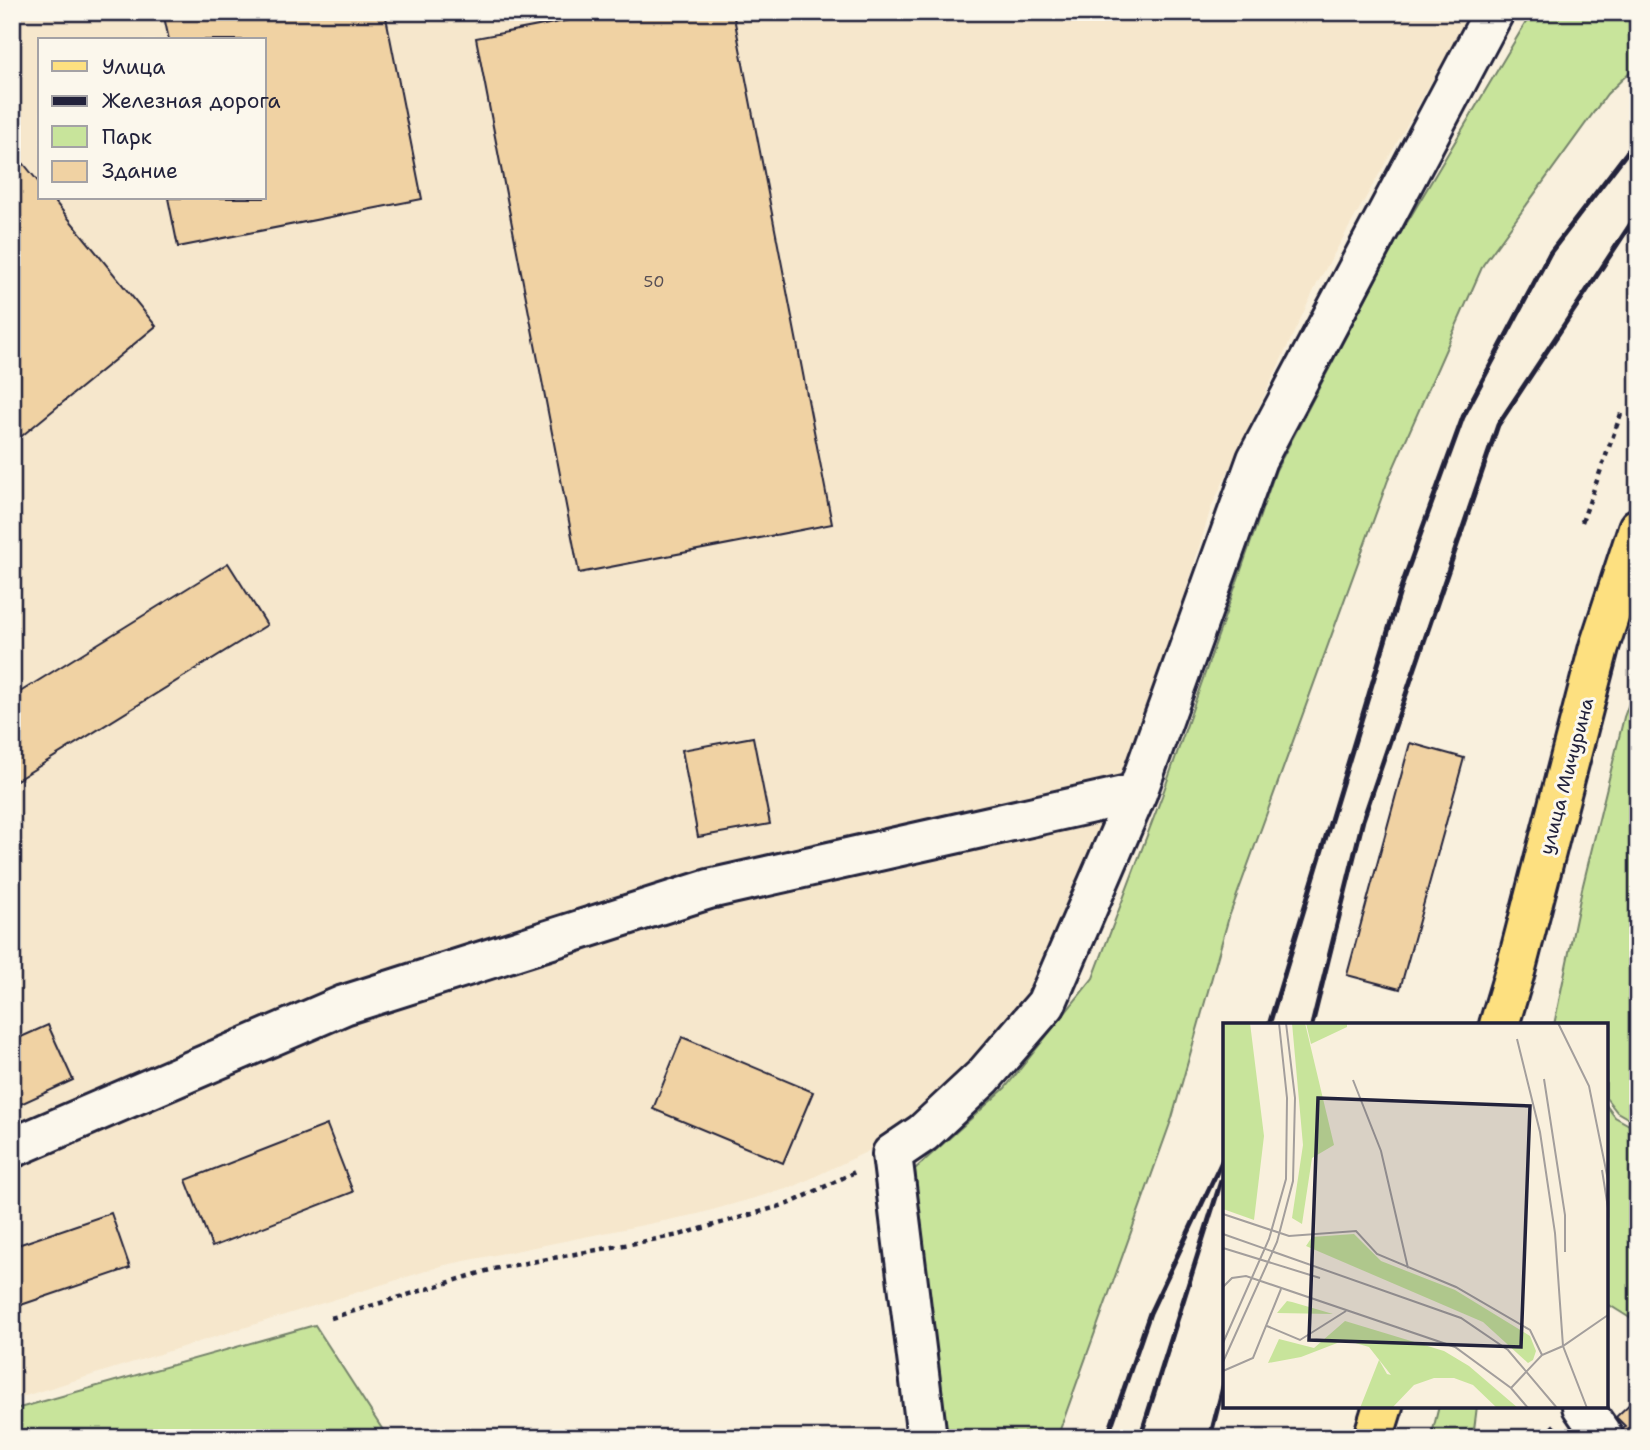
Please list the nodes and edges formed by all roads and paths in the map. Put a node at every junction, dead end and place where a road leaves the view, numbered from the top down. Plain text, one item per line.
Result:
1 (1494, 12) edge
2 (1622, 411) dead end
3 (1582, 522) dead end
4 (1638, 528) edge
5 (1137, 793) junction
6 (1500, 1023) edge
7 (12, 1148) edge
8 (892, 1154) junction
9 (331, 1318) dead end
10 (1382, 1408) edge
11 (1583, 1408) edge
12 (927, 1438) edge
13 (1373, 1438) edge
14 (1604, 1438) edge

1 - 5 lane
2 - 3 path
4 - 6 main road, улица Мичурина
5 - 7 lane
5 - 8 lane
8 - 9 path
8 - 12 lane
10 - 13 main road
11 - 14 lane

